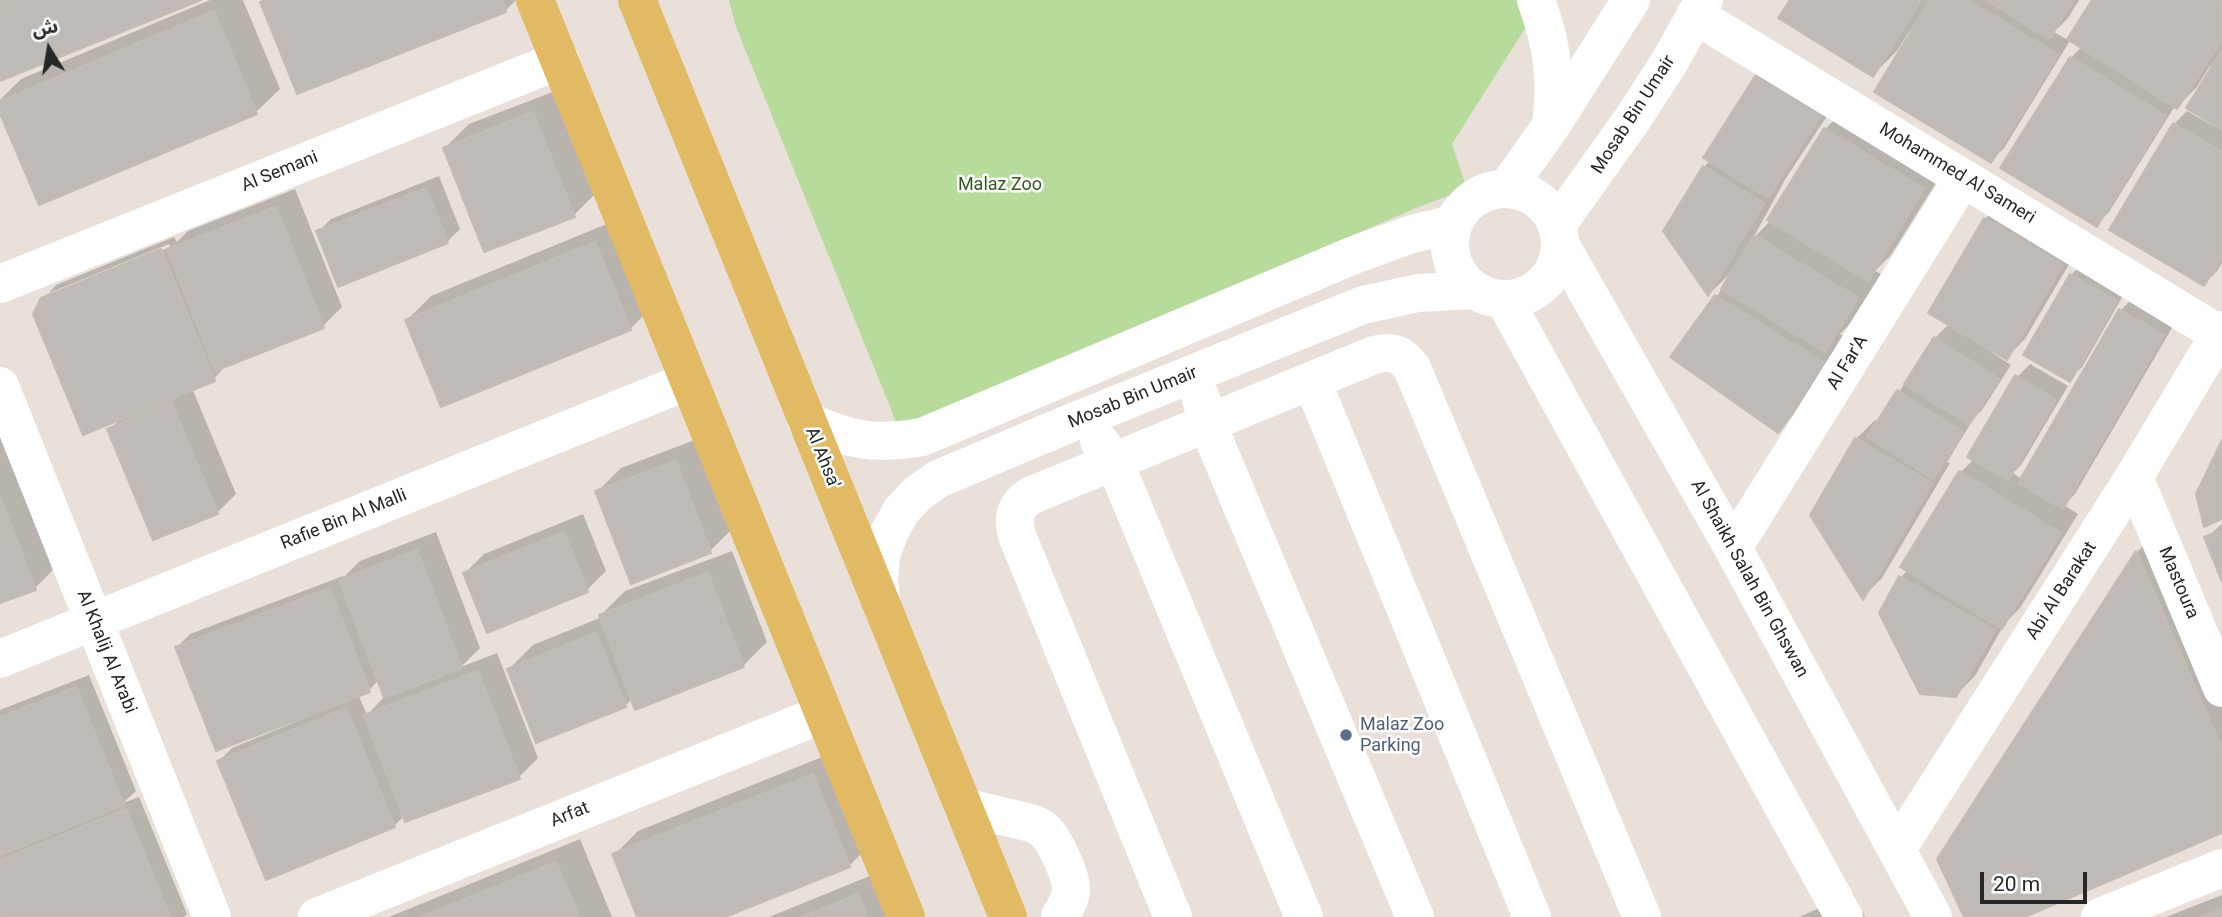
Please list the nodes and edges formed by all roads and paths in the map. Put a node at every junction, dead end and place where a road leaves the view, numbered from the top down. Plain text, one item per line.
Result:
1 (535, 0) edge
2 (636, 0) edge
3 (1536, 0) edge
4 (1631, 0) edge
5 (1699, 8) edge
6 (560, 60) junction
7 (1551, 126) junction
8 (1963, 178) junction
9 (1507, 188) junction
10 (1453, 225) junction
11 (1559, 234) junction
12 (0, 284) edge
13 (1489, 294) junction
14 (2221, 332) edge
15 (1205, 369) junction
16 (1312, 380) junction
17 (688, 381) junction
18 (0, 386) edge
19 (806, 419) junction
20 (1073, 422) junction
21 (1207, 423) junction
22 (922, 437) junction
23 (1114, 461) junction
24 (2134, 477) junction
25 (938, 479) junction
26 (1733, 548) junction
27 (882, 607) junction
28 (94, 621) junction
29 (0, 659) edge
30 (2222, 688) edge
31 (823, 714) junction
32 (963, 807) junction
33 (1897, 849) junction
34 (2222, 868) edge
35 (1830, 913) edge
36 (212, 917) edge
37 (317, 917) edge
38 (906, 917) edge
39 (1008, 917) edge
40 (1060, 917) edge
41 (1173, 917) edge
42 (1304, 917) edge
43 (1415, 917) edge
44 (1532, 917) edge
45 (1642, 917) edge
46 (1933, 917) edge
47 (2100, 917) edge

1 - 6 main road
2 - 19 main road, Al Ahsa'
3 - 7 street
4 - 7 street
5 - 8 street, Mohammed Al Sameri
5 - 11 street, Mosab Bin Umair
6 - 12 street, Al Semani
6 - 17 main road
7 - 9 street
8 - 14 street, Mohammed Al Sameri
8 - 26 street, Al Far'A
9 - 10 street
9 - 11 street
10 - 13 street
10 - 22 street
11 - 13 street, Mosab Bin Umair
11 - 26 street, Al Shaikh Salah Bin Ghswan
13 - 15 street, Mosab Bin Umair
13 - 35 street
14 - 24 street, Abi Al Barakat
15 - 20 street, Mosab Bin Umair
15 - 21 street
16 - 21 street
16 - 44 street
16 - 45 street
17 - 28 street, Rafie Bin Al Malli
17 - 31 main road
18 - 28 street, Al Khalij Al Arabi
19 - 22 street
19 - 27 main road, Al Ahsa'
20 - 23 street
20 - 25 street, Mosab Bin Umair
21 - 23 street
21 - 43 street
22 - 25 street
23 - 41 street
23 - 42 street
24 - 30 street, Mastoura
24 - 33 street, Abi Al Barakat
25 - 27 street, Mosab Bin Umair
26 - 33 street, Al Shaikh Salah Bin Ghswan
27 - 32 main road, Al Ahsa'
28 - 29 street, Rafie Bin Al Malli
28 - 36 street, Al Khalij Al Arabi
31 - 37 street, Arfat
31 - 38 main road
32 - 39 main road, Al Ahsa'
32 - 40 street
33 - 46 street, Al Shaikh Salah Bin Ghswan
34 - 47 street

